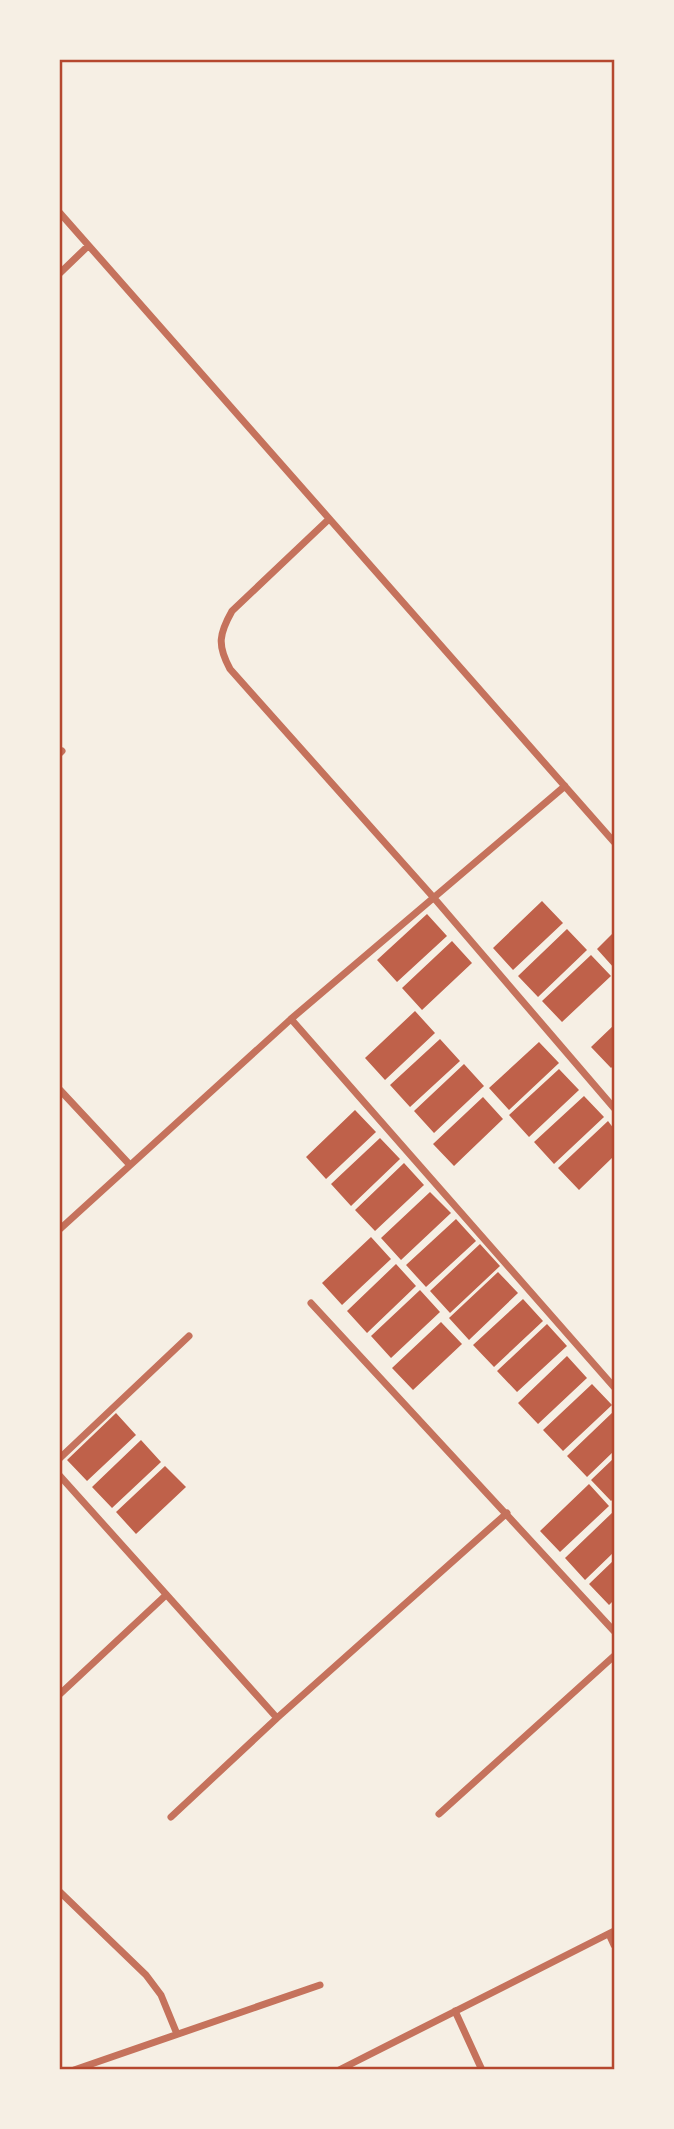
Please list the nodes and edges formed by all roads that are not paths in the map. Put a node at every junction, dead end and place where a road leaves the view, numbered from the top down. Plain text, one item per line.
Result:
1 (60, 213) edge
2 (88, 246) junction
3 (60, 273) edge
4 (329, 519) junction
5 (565, 786) junction
6 (614, 842) edge
7 (434, 898) junction
8 (291, 1019) junction
9 (60, 1090) edge
10 (614, 1108) edge
11 (130, 1165) junction
12 (60, 1229) edge
13 (311, 1303) dead end
14 (190, 1336) dead end
15 (614, 1387) edge
16 (60, 1458) edge
17 (60, 1476) edge
18 (507, 1513) junction
19 (166, 1595) junction
20 (614, 1631) edge
21 (614, 1656) edge
22 (60, 1695) edge
23 (277, 1718) junction
24 (439, 1814) dead end
25 (171, 1817) dead end
26 (60, 1892) edge
27 (612, 1933) edge
28 (614, 1945) edge
29 (320, 1984) dead end
30 (455, 2011) junction
31 (177, 2034) junction
32 (74, 2070) edge
33 (339, 2070) edge
34 (482, 2070) edge

1 - 2 street
2 - 3 street
2 - 4 street
4 - 5 street
4 - 7 street
5 - 6 street
5 - 7 street
7 - 8 street
7 - 10 street
8 - 11 street
8 - 15 street
9 - 11 street
11 - 12 street
13 - 18 street
14 - 16 street
17 - 19 street
18 - 20 street
18 - 23 street
19 - 22 street
19 - 23 street
21 - 24 street
23 - 25 street
26 - 31 street
27 - 28 street
27 - 30 street
29 - 31 street
30 - 33 street
30 - 34 street
31 - 32 street

